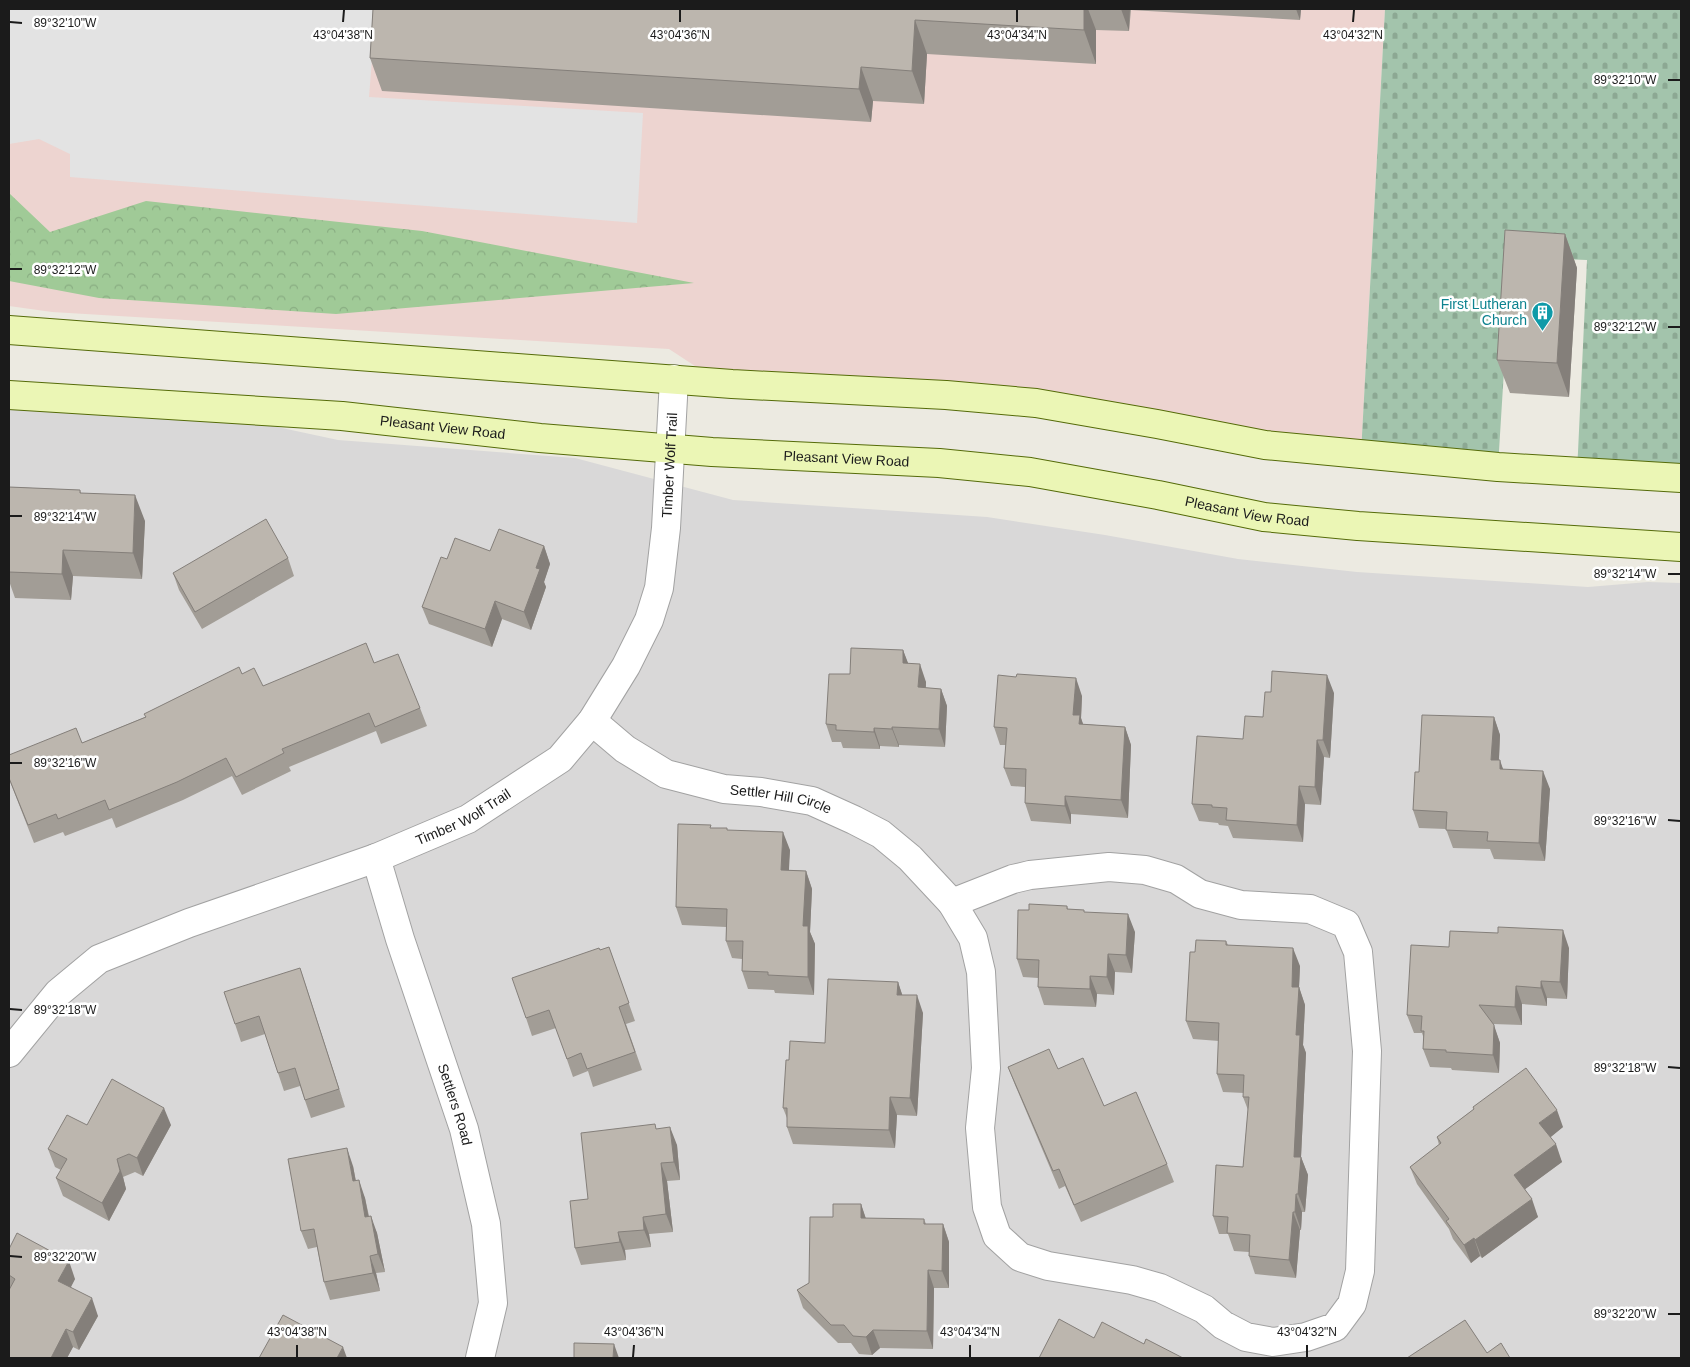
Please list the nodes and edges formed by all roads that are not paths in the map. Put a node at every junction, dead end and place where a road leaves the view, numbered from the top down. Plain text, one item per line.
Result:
1 (9, 330) edge
2 (674, 379) junction
3 (9, 395) edge
4 (670, 448) junction
5 (1681, 478) edge
6 (1681, 547) edge
7 (592, 721) junction
8 (376, 858) junction
9 (952, 904) junction
10 (9, 1053) edge
11 (480, 1358) edge

1 - 2 main road
2 - 4 street, Timber Wolf Trail
2 - 5 main road
3 - 4 main road, Pleasant View Road
4 - 6 main road, Pleasant View Road
4 - 7 street, Timber Wolf Trail
7 - 8 street, Timber Wolf Trail
7 - 9 street, Settler Hill Circle
8 - 10 street, Timber Wolf Trail
8 - 11 street, Settlers Road
9 - 9 street, Settler Hill Circle

